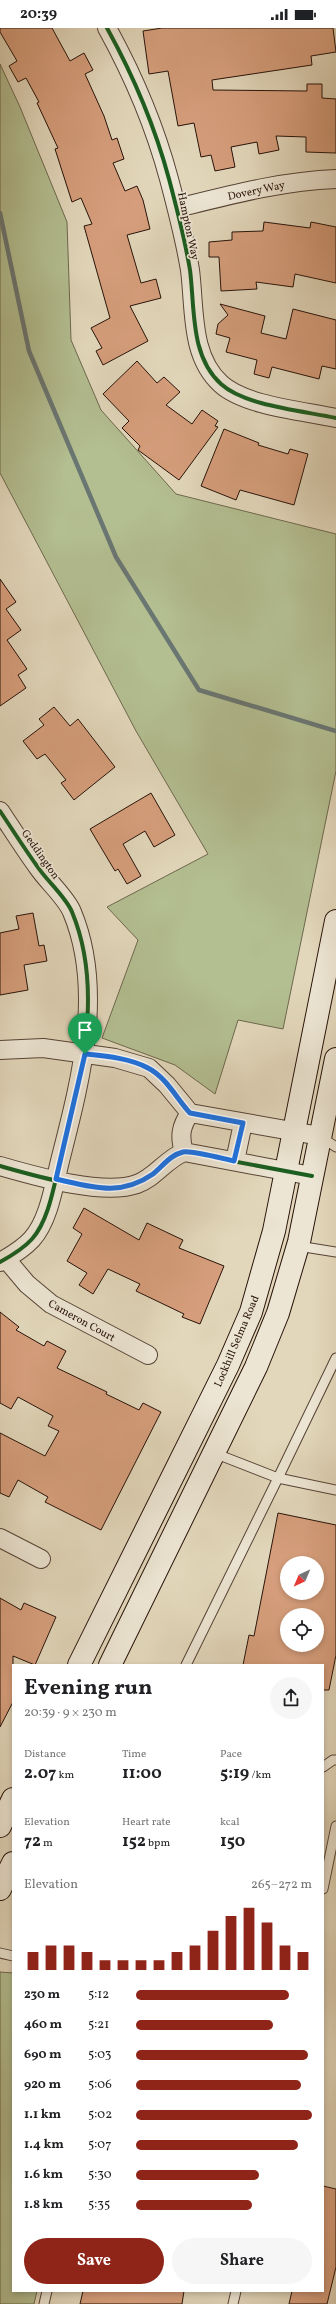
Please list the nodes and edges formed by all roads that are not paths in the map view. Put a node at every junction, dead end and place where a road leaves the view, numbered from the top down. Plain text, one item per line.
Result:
1 (106, 28) edge
2 (336, 179) edge
3 (177, 208) junction
4 (336, 418) edge
5 (0, 811) edge
6 (336, 921) edge
7 (0, 1050) edge
8 (85, 1054) junction
9 (336, 1058) edge
10 (190, 1113) junction
11 (243, 1123) junction
12 (294, 1132) junction
13 (328, 1142) edge
14 (184, 1152) junction
15 (234, 1161) junction
16 (0, 1166) edge
17 (286, 1171) junction
18 (312, 1176) junction
19 (56, 1179) junction
20 (298, 1246) junction
21 (336, 1252) edge
22 (3, 1261) edge
23 (148, 1355) dead end
24 (336, 1358) edge
25 (190, 1440) junction
26 (214, 1453) junction
27 (278, 1478) junction
28 (336, 1490) edge
29 (0, 1538) edge
30 (41, 1559) dead end
31 (79, 1664) edge
32 (110, 1664) edge
33 (186, 1664) edge
34 (336, 1760) edge
35 (324, 1767) edge
36 (12, 1802) edge
37 (0, 1826) edge
38 (336, 1826) edge
39 (326, 1857) edge
40 (12, 1865) edge
41 (324, 1878) edge
42 (0, 1889) edge
43 (0, 1953) edge
44 (12, 1956) edge
45 (47, 2292) edge
46 (236, 2292) edge
47 (44, 2304) edge
48 (233, 2304) edge

1 - 3 street, Hampton Way
2 - 3 street, Dovery Way
3 - 4 street, Hampton Way
5 - 8 street, Geddington
6 - 12 main road, Lockhill Selma Road
7 - 8 street
8 - 10 street
8 - 19 street, Geddington
9 - 13 main road
10 - 11 street
10 - 14 street
11 - 12 street
11 - 15 street
12 - 13 street
12 - 17 main road, Lockhill Selma Road
13 - 18 main road
14 - 15 street
14 - 19 street
15 - 17 street
16 - 19 street
17 - 18 street
17 - 25 main road, Lockhill Selma Road
18 - 20 main road
19 - 22 street, Geddington
20 - 21 lane
20 - 26 main road
22 - 23 street, Cameron Court
24 - 27 lane
25 - 26 street
25 - 31 main road, Lockhill Selma Road
26 - 27 lane
26 - 32 main road
27 - 28 lane
27 - 33 lane
29 - 30 street
34 - 35 lane
36 - 37 main road
38 - 39 lane
39 - 41 lane
40 - 42 main road
43 - 44 lane
45 - 47 lane
46 - 48 lane

